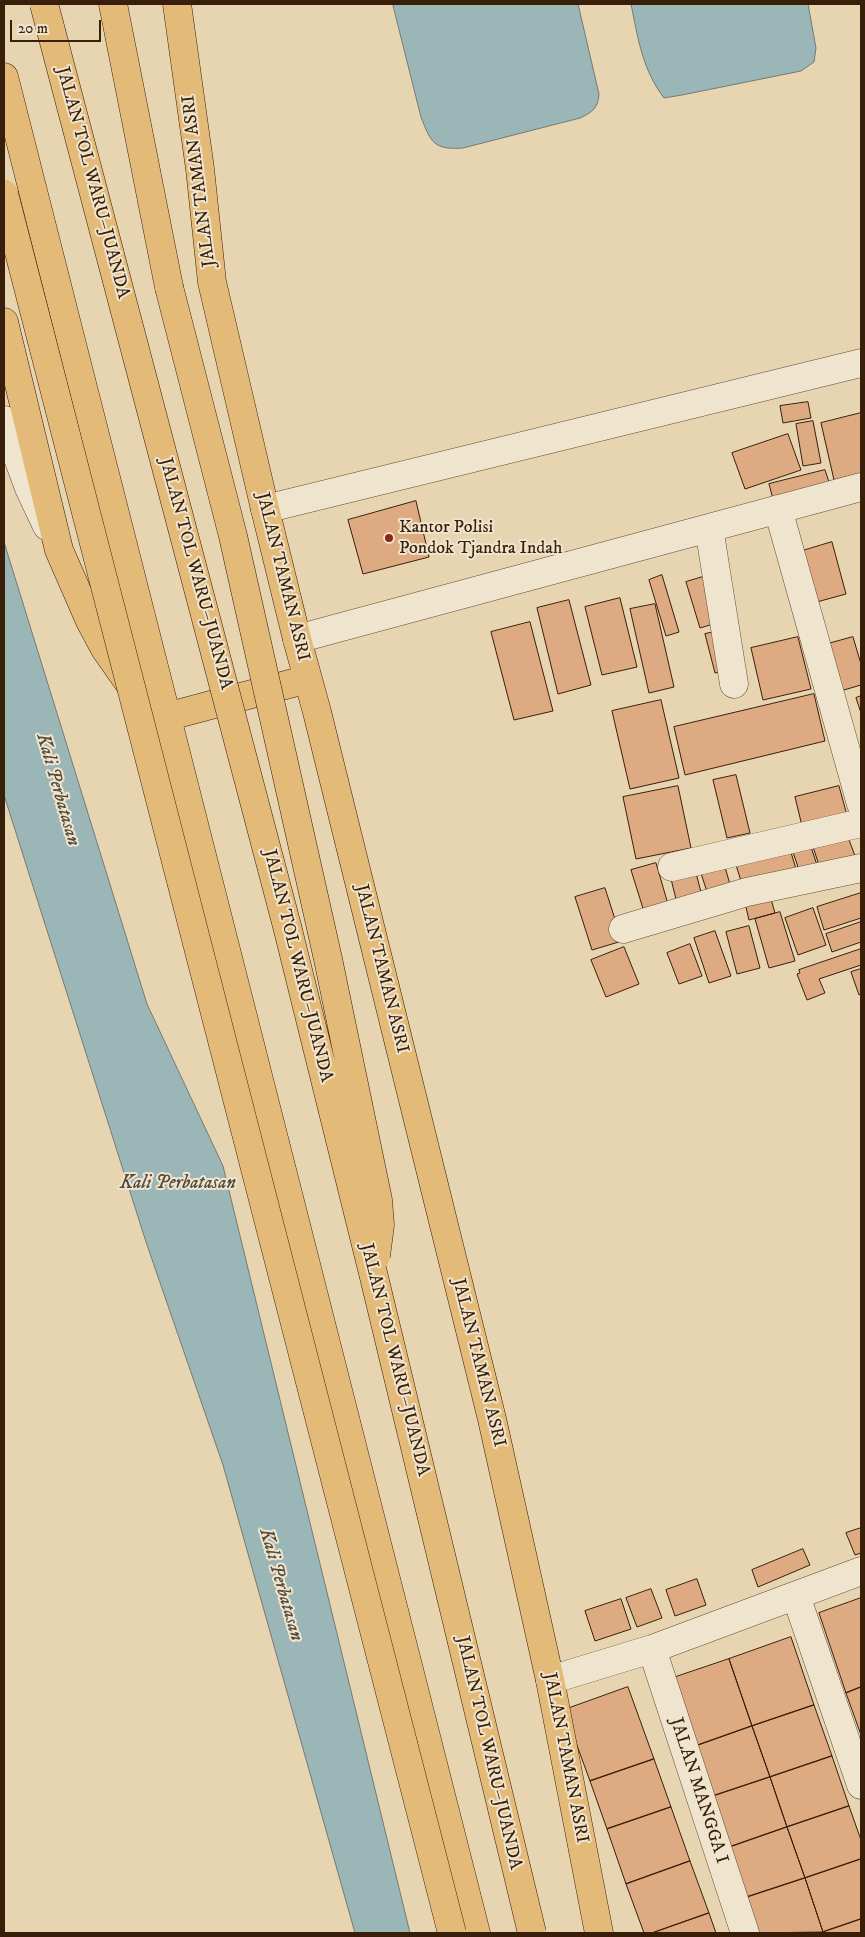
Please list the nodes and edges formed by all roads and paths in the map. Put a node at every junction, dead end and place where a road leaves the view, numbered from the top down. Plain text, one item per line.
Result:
1 (44, 4) edge
2 (112, 4) edge
3 (177, 4) edge
4 (4, 77) edge
5 (4, 194) edge
6 (4, 322) edge
7 (861, 362) edge
8 (4, 420) edge
9 (861, 487) edge
10 (265, 509) junction
11 (778, 510) junction
12 (710, 528) junction
13 (59, 550) junction
14 (297, 639) junction
15 (308, 679) junction
16 (734, 684) dead end
17 (166, 717) junction
18 (861, 804) edge
19 (861, 823) edge
20 (672, 867) dead end
21 (861, 868) edge
22 (623, 929) dead end
23 (374, 1277) junction
24 (861, 1571) edge
25 (796, 1596) junction
26 (652, 1649) junction
27 (550, 1680) junction
28 (861, 1785) edge
29 (452, 1933) edge
30 (476, 1933) edge
31 (532, 1933) edge
32 (599, 1933) edge
33 (746, 1933) edge

1 - 23 main road, JALAN TOL WARU–JUANDA, bridge
2 - 23 main road, bridge
3 - 10 main road, JALAN TAMAN ASRI
4 - 17 main road
5 - 29 main road, bridge
6 - 13 main road
7 - 10 street
8 - 13 street
9 - 11 street
10 - 14 main road, JALAN TAMAN ASRI
11 - 12 street
11 - 18 street
12 - 14 street
12 - 16 street
13 - 17 main road
14 - 15 main road, JALAN TAMAN ASRI
15 - 17 main road
15 - 27 main road, JALAN TAMAN ASRI
17 - 30 main road
19 - 20 street
21 - 22 street
23 - 31 main road, JALAN TOL WARU–JUANDA, bridge
24 - 25 street
25 - 26 street
25 - 28 street
26 - 27 street
26 - 33 street, JALAN MANGGA I
27 - 32 main road, JALAN TAMAN ASRI

